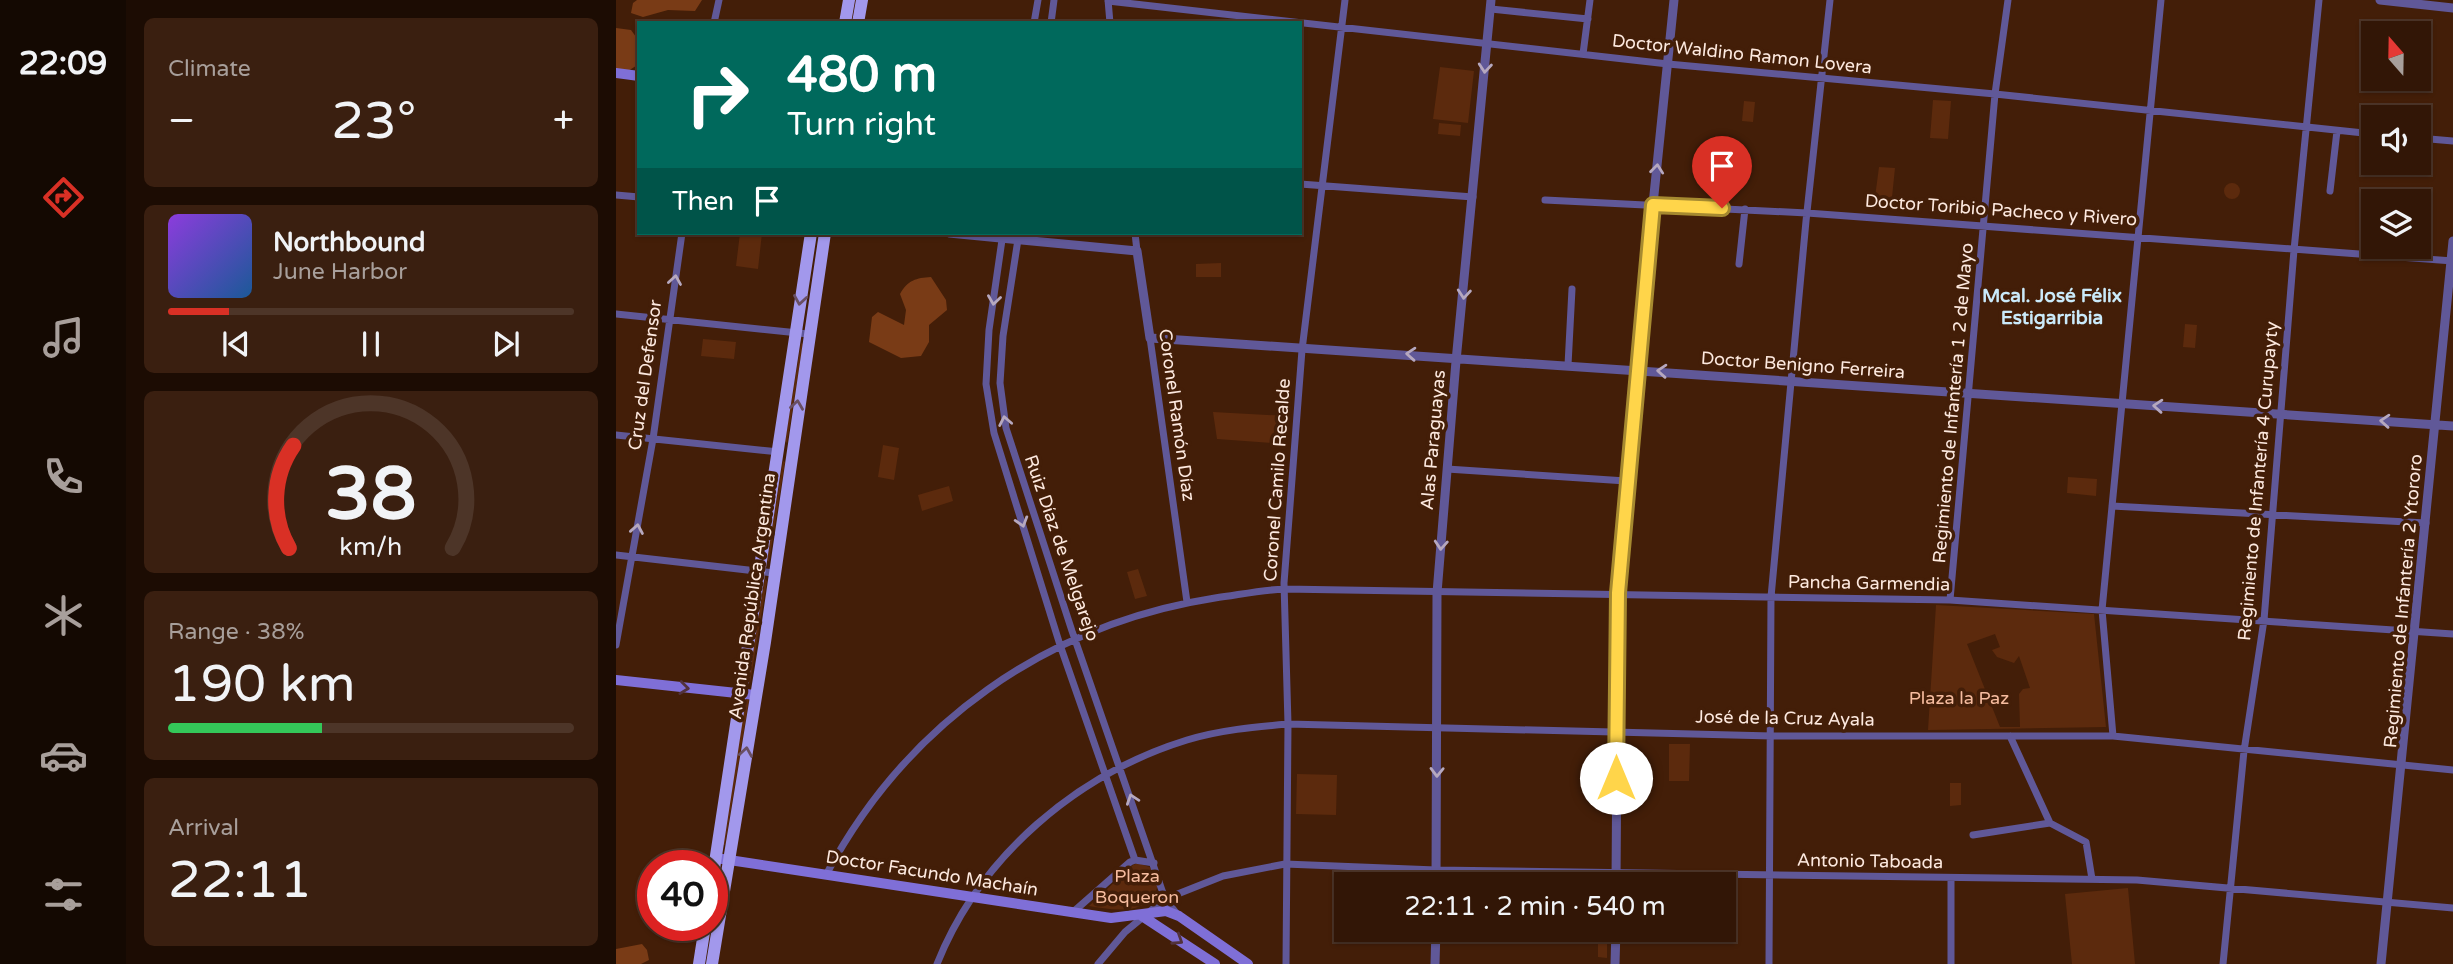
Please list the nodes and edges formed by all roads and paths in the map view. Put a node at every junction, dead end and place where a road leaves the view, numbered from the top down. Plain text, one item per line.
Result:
1 (719, 0) edge
2 (849, 0) edge
3 (862, 0) edge
4 (1038, 0) edge
5 (1054, 0) edge
6 (1108, 0) edge
7 (1345, 0) edge
8 (1590, 0) edge
9 (1674, 0) edge
10 (1830, 0) edge
11 (2008, 0) edge
12 (2161, 0) edge
13 (2319, 0) edge
14 (2380, 0) edge
15 (1491, 4) edge
16 (2453, 8) edge
17 (1587, 19) junction
18 (714, 21) edge
19 (845, 21) edge
20 (858, 21) edge
21 (1034, 21) edge
22 (1051, 21) edge
23 (1110, 21) edge
24 (1291, 21) edge
25 (1302, 22) edge
26 (1343, 27) junction
27 (1487, 44) junction
28 (1583, 54) junction
29 (1668, 64) junction
30 (616, 74) edge
31 (637, 76) edge
32 (1823, 79) junction
33 (1995, 94) junction
34 (2150, 112) junction
35 (2305, 128) junction
36 (2337, 131) junction
37 (2361, 133) edge
38 (2431, 139) edge
39 (2453, 141) edge
40 (1302, 184) edge
41 (1322, 185) junction
42 (2330, 191) dead end
43 (616, 195) edge
44 (637, 197) edge
45 (1473, 197) junction
46 (1545, 200) dead end
47 (1653, 205) junction
48 (1745, 209) junction
49 (1807, 213) junction
50 (1985, 226) junction
51 (682, 235) edge
52 (811, 235) edge
53 (825, 235) edge
54 (985, 235) edge
55 (1135, 235) edge
56 (1003, 236) edge
57 (1018, 237) edge
58 (2139, 238) junction
59 (2453, 241) edge
60 (2294, 250) junction
61 (1137, 251) junction
62 (2452, 261) edge
63 (1740, 264) dead end
64 (1572, 289) dead end
65 (616, 314) edge
66 (669, 319) junction
67 (801, 333) junction
68 (1150, 338) junction
69 (1303, 347) junction
70 (1458, 357) junction
71 (987, 361) junction
72 (1001, 363) junction
73 (1568, 365) junction
74 (1636, 370) junction
75 (1791, 380) junction
76 (1970, 393) junction
77 (2122, 403) junction
78 (2280, 414) junction
79 (2436, 425) junction
80 (2453, 426) edge
81 (616, 435) edge
82 (653, 439) junction
83 (785, 453) junction
84 (1447, 469) junction
85 (1019, 470) junction
86 (1007, 474) junction
87 (1626, 481) junction
88 (2112, 506) junction
89 (2273, 515) junction
90 (2426, 523) junction
91 (616, 555) edge
92 (632, 557) junction
93 (761, 571) junction
94 (774, 573) junction
95 (1284, 589) junction
96 (1437, 593) junction
97 (1618, 593) junction
98 (1771, 597) junction
99 (1950, 600) junction
100 (1187, 602) junction
101 (2102, 610) junction
102 (2264, 620) junction
103 (2416, 631) junction
104 (2453, 634) edge
105 (1076, 639) junction
106 (616, 645) edge
107 (1060, 645) junction
108 (616, 680) edge
109 (748, 695) junction
110 (1288, 724) junction
111 (1438, 729) junction
112 (1616, 731) junction
113 (1772, 736) junction
114 (2010, 736) junction
115 (2113, 736) junction
116 (2244, 751) junction
117 (2403, 765) junction
118 (1121, 766) junction
119 (2453, 770) edge
120 (1106, 774) junction
121 (2050, 823) junction
122 (1973, 835) dead end
123 (722, 850) edge
124 (724, 850) edge
125 (728, 860) edge
126 (1135, 860) junction
127 (1154, 863) junction
128 (1285, 864) junction
129 (1436, 870) junction
130 (1616, 872) joint
131 (826, 875) junction
132 (1736, 875) edge
133 (1770, 876) junction
134 (1951, 878) junction
135 (2092, 879) junction
136 (2230, 889) junction
137 (971, 897) junction
138 (1166, 898) junction
139 (2388, 901) junction
140 (2453, 908) edge
141 (1072, 912) junction
142 (1142, 916) junction
143 (1179, 916) junction
144 (703, 941) edge
145 (714, 941) edge
146 (1436, 942) edge
147 (1616, 942) edge
148 (699, 964) edge
149 (712, 964) edge
150 (937, 964) edge
151 (1098, 964) edge
152 (1215, 964) edge
153 (1248, 964) edge
154 (1286, 964) edge
155 (1436, 964) edge
156 (1615, 964) edge
157 (1769, 964) edge
158 (1951, 964) edge
159 (2223, 964) edge
160 (2381, 964) edge

1 - 18 street
2 - 19 highway
3 - 20 highway
4 - 21 street
5 - 22 street
6 - 23 street
6 - 24 street, Doctor Waldino Ramon Lovera
7 - 26 street, Coronel Camilo Recalde
8 - 17 street
9 - 29 street
10 - 32 street
11 - 33 street, Regimiento de Infantería 1 2 de Mayo
12 - 34 street
13 - 35 street, Regimiento de Infantería 4 Curupayty
14 - 16 street
15 - 17 street
15 - 27 street, Alas Paraguayas
17 - 28 street
25 - 26 street, Doctor Waldino Ramon Lovera
26 - 27 street, Doctor Waldino Ramon Lovera
26 - 41 street, Coronel Camilo Recalde
27 - 28 street, Doctor Waldino Ramon Lovera
27 -> 45 street, Alas Paraguayas
28 - 29 street, Doctor Waldino Ramon Lovera
29 - 32 street, Doctor Waldino Ramon Lovera
47 -> 29 street
30 - 31 main road
32 - 33 street, Doctor Waldino Ramon Lovera
32 - 49 street
33 - 34 street, Doctor Waldino Ramon Lovera
33 - 50 street, Regimiento de Infantería 1 2 de Mayo
34 - 35 street, Doctor Waldino Ramon Lovera
34 - 58 street
35 - 36 street, Doctor Waldino Ramon Lovera
35 - 60 street, Regimiento de Infantería 4 Curupayty
36 - 37 street, Doctor Waldino Ramon Lovera
36 - 42 street
38 - 39 street
40 - 41 street
41 - 45 street
41 - 69 street, Coronel Camilo Recalde
43 - 44 street
45 -> 70 street, Alas Paraguayas
46 - 47 street, Doctor Toribio Pacheco y Rivero
47 - 48 street, Doctor Toribio Pacheco y Rivero
47 - 74 street
48 - 49 street, Doctor Toribio Pacheco y Rivero
48 - 63 street
49 - 50 street, Doctor Toribio Pacheco y Rivero
49 - 75 street
50 - 58 street, Doctor Toribio Pacheco y Rivero
50 - 76 street, Regimiento de Infantería 1 2 de Mayo
66 -> 51 street, Cruz del Defensor
52 -> 67 highway, Avenida República Argentina
53 - 67 highway, Avenida República Argentina
54 - 56 street
55 - 61 street, Coronel Ramón Díaz
56 - 57 street
56 -> 71 street, Ruiz Díaz de Melgarejo
57 - 61 street
57 - 72 street, Ruiz Díaz de Melgarejo
58 - 60 street, Doctor Toribio Pacheco y Rivero
58 - 77 street
59 - 62 street, Regimiento de Infantería 2 Ytororo
60 - 62 street, Doctor Toribio Pacheco y Rivero
60 - 78 street, Regimiento de Infantería 4 Curupayty
61 - 68 street, Coronel Ramón Díaz
62 - 79 street, Regimiento de Infantería 2 Ytororo
64 - 73 street
65 - 66 street
66 - 67 street
66 - 82 street, Cruz del Defensor
67 - 83 highway, Avenida República Argentina
68 - 69 street, Doctor Benigno Ferreira
68 - 100 street, Coronel Ramón Díaz
70 -> 69 street, Doctor Benigno Ferreira
69 - 95 street, Coronel Camilo Recalde
70 - 73 street, Doctor Benigno Ferreira
70 - 84 street, Alas Paraguayas
71 - 72 street
71 - 86 street, Ruiz Díaz de Melgarejo
85 -> 72 street, Ruiz Díaz de Melgarejo
73 - 74 street, Doctor Benigno Ferreira
75 -> 74 street, Doctor Benigno Ferreira
74 - 87 street
75 - 76 street, Doctor Benigno Ferreira
75 - 98 street
76 - 77 street, Doctor Benigno Ferreira
76 - 99 street, Regimiento de Infantería 1 2 de Mayo
78 -> 77 street, Doctor Benigno Ferreira
77 - 88 street
79 -> 78 street, Doctor Benigno Ferreira
78 - 89 street, Regimiento de Infantería 4 Curupayty
79 - 80 street, Doctor Benigno Ferreira
79 - 90 street, Regimiento de Infantería 2 Ytororo
81 - 82 street
82 - 83 street
92 -> 82 street, Cruz del Defensor
83 - 93 highway, Avenida República Argentina
83 - 94 highway, Avenida República Argentina
84 - 87 street
84 -> 96 street, Alas Paraguayas
85 - 86 street
85 - 105 street, Ruiz Díaz de Melgarejo
86 -> 107 street, Ruiz Díaz de Melgarejo
87 - 97 street
88 - 89 street
88 - 101 street
89 - 90 street
89 - 102 street, Regimiento de Infantería 4 Curupayty
90 - 103 street, Regimiento de Infantería 2 Ytororo
91 - 92 street
92 - 93 street
92 - 106 street, Cruz del Defensor
93 - 94 street
93 - 109 highway, Avenida República Argentina
94 - 109 highway, Avenida República Argentina
95 - 96 street, Pancha Garmendia
95 - 100 street, Pancha Garmendia
95 - 110 street, Coronel Camilo Recalde
96 - 97 street, Pancha Garmendia
96 - 111 street, Alas Paraguayas
97 - 98 street, Pancha Garmendia
97 - 112 street
98 - 99 street, Pancha Garmendia
98 - 113 street
99 - 101 street, Pancha Garmendia
100 - 105 street, Pancha Garmendia
101 - 102 street, Pancha Garmendia
101 - 115 street
102 - 103 street, Pancha Garmendia
102 - 116 street, Regimiento de Infantería 4 Curupayty
103 - 104 street, Pancha Garmendia
103 - 117 street, Regimiento de Infantería 2 Ytororo
105 - 107 street, Pancha Garmendia
105 - 118 street, Ruiz Díaz de Melgarejo
107 - 120 street, Ruiz Díaz de Melgarejo
107 - 131 street, Pancha Garmendia
108 -> 109 main road
109 - 123 highway, Avenida República Argentina
124 -> 109 highway, Avenida República Argentina
110 - 111 street, José de la Cruz Ayala
110 - 118 street, José de la Cruz Ayala
110 - 128 street, Coronel Camilo Recalde
111 - 112 street, José de la Cruz Ayala
111 -> 129 street, Alas Paraguayas
112 - 113 street, José de la Cruz Ayala
112 - 130 street
113 - 114 street, José de la Cruz Ayala
113 - 133 street
114 - 115 street, José de la Cruz Ayala
114 - 121 street
115 - 116 street, José de la Cruz Ayala
116 - 117 street, José de la Cruz Ayala
116 - 136 street, Regimiento de Infantería 4 Curupayty
117 - 119 street, José de la Cruz Ayala
117 - 139 street, Regimiento de Infantería 2 Ytororo
118 - 120 street, José de la Cruz Ayala
127 -> 118 street, Ruiz Díaz de Melgarejo
120 - 126 street, Ruiz Díaz de Melgarejo
120 - 137 street, José de la Cruz Ayala
121 - 122 street
121 - 135 street
125 - 131 main road, Doctor Facundo Machaín
126 - 127 street
126 - 141 street
127 - 138 street, Ruiz Díaz de Melgarejo
128 - 129 street, Antonio Taboada
128 - 138 street, Antonio Taboada
128 - 154 street, Coronel Camilo Recalde
129 - 130 street, Antonio Taboada
131 - 137 main road, Doctor Facundo Machaín
132 - 133 street, Antonio Taboada
133 - 134 street, Antonio Taboada
133 - 157 street
134 - 135 street, Antonio Taboada
134 - 158 street
135 - 136 street, Antonio Taboada
136 - 139 street, Antonio Taboada
136 - 159 street, Regimiento de Infantería 4 Curupayty
137 - 141 main road, Doctor Facundo Machaín
137 - 150 street, José de la Cruz Ayala
138 - 142 street, Antonio Taboada
138 - 143 street, Ruiz Díaz de Melgarejo
139 - 140 street, Antonio Taboada
139 - 160 street, Regimiento de Infantería 2 Ytororo
141 - 142 main road, Doctor Facundo Machaín
142 - 143 main road, Doctor Facundo Machaín
142 - 151 street, Antonio Taboada
142 -> 152 main road
143 - 153 main road
144 - 148 highway
145 - 149 highway, Avenida República Argentina
146 - 155 street
147 - 156 street

